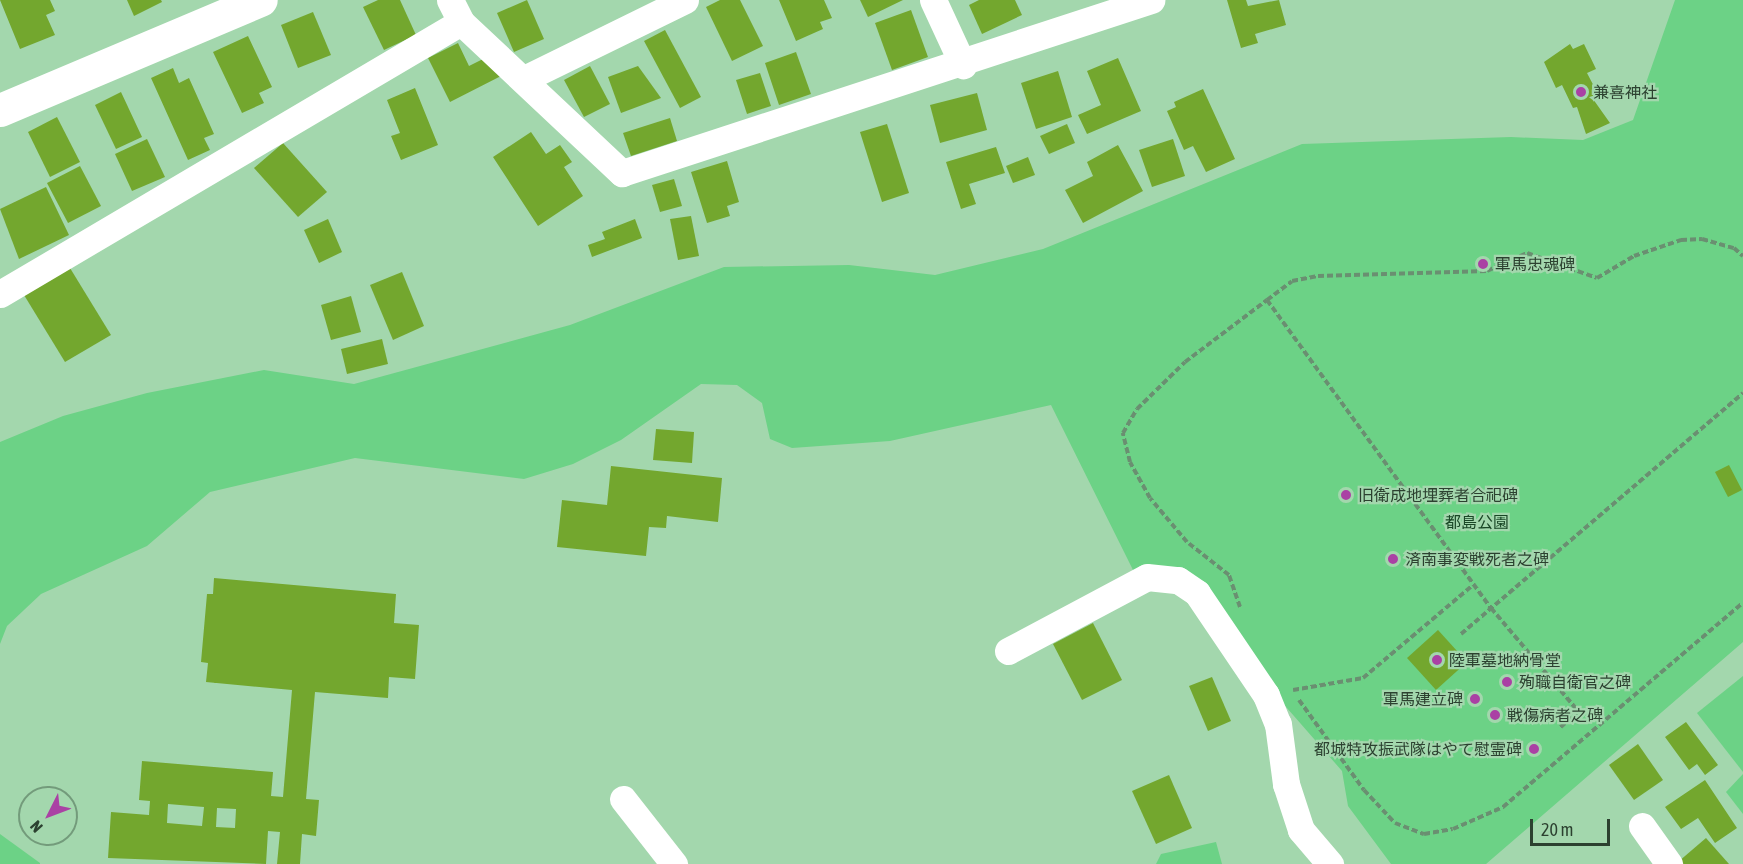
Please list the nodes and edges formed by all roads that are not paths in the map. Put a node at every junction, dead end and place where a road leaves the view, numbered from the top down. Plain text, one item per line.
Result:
1 (261, 0) edge
2 (685, 0) edge
3 (933, 0) edge
4 (1151, 0) edge
5 (456, 11) edge
6 (963, 65) junction
7 (526, 78) junction
8 (0, 110) edge
9 (0, 294) edge
10 (1008, 651) dead end
11 (623, 799) dead end
12 (1642, 826) dead end
13 (674, 864) edge
14 (1330, 864) edge
15 (1669, 864) edge

1 - 8 street
2 - 7 street
3 - 6 street
4 - 6 street
5 - 7 street
5 - 9 street
6 - 7 street
10 - 14 street
11 - 13 street
12 - 15 street

